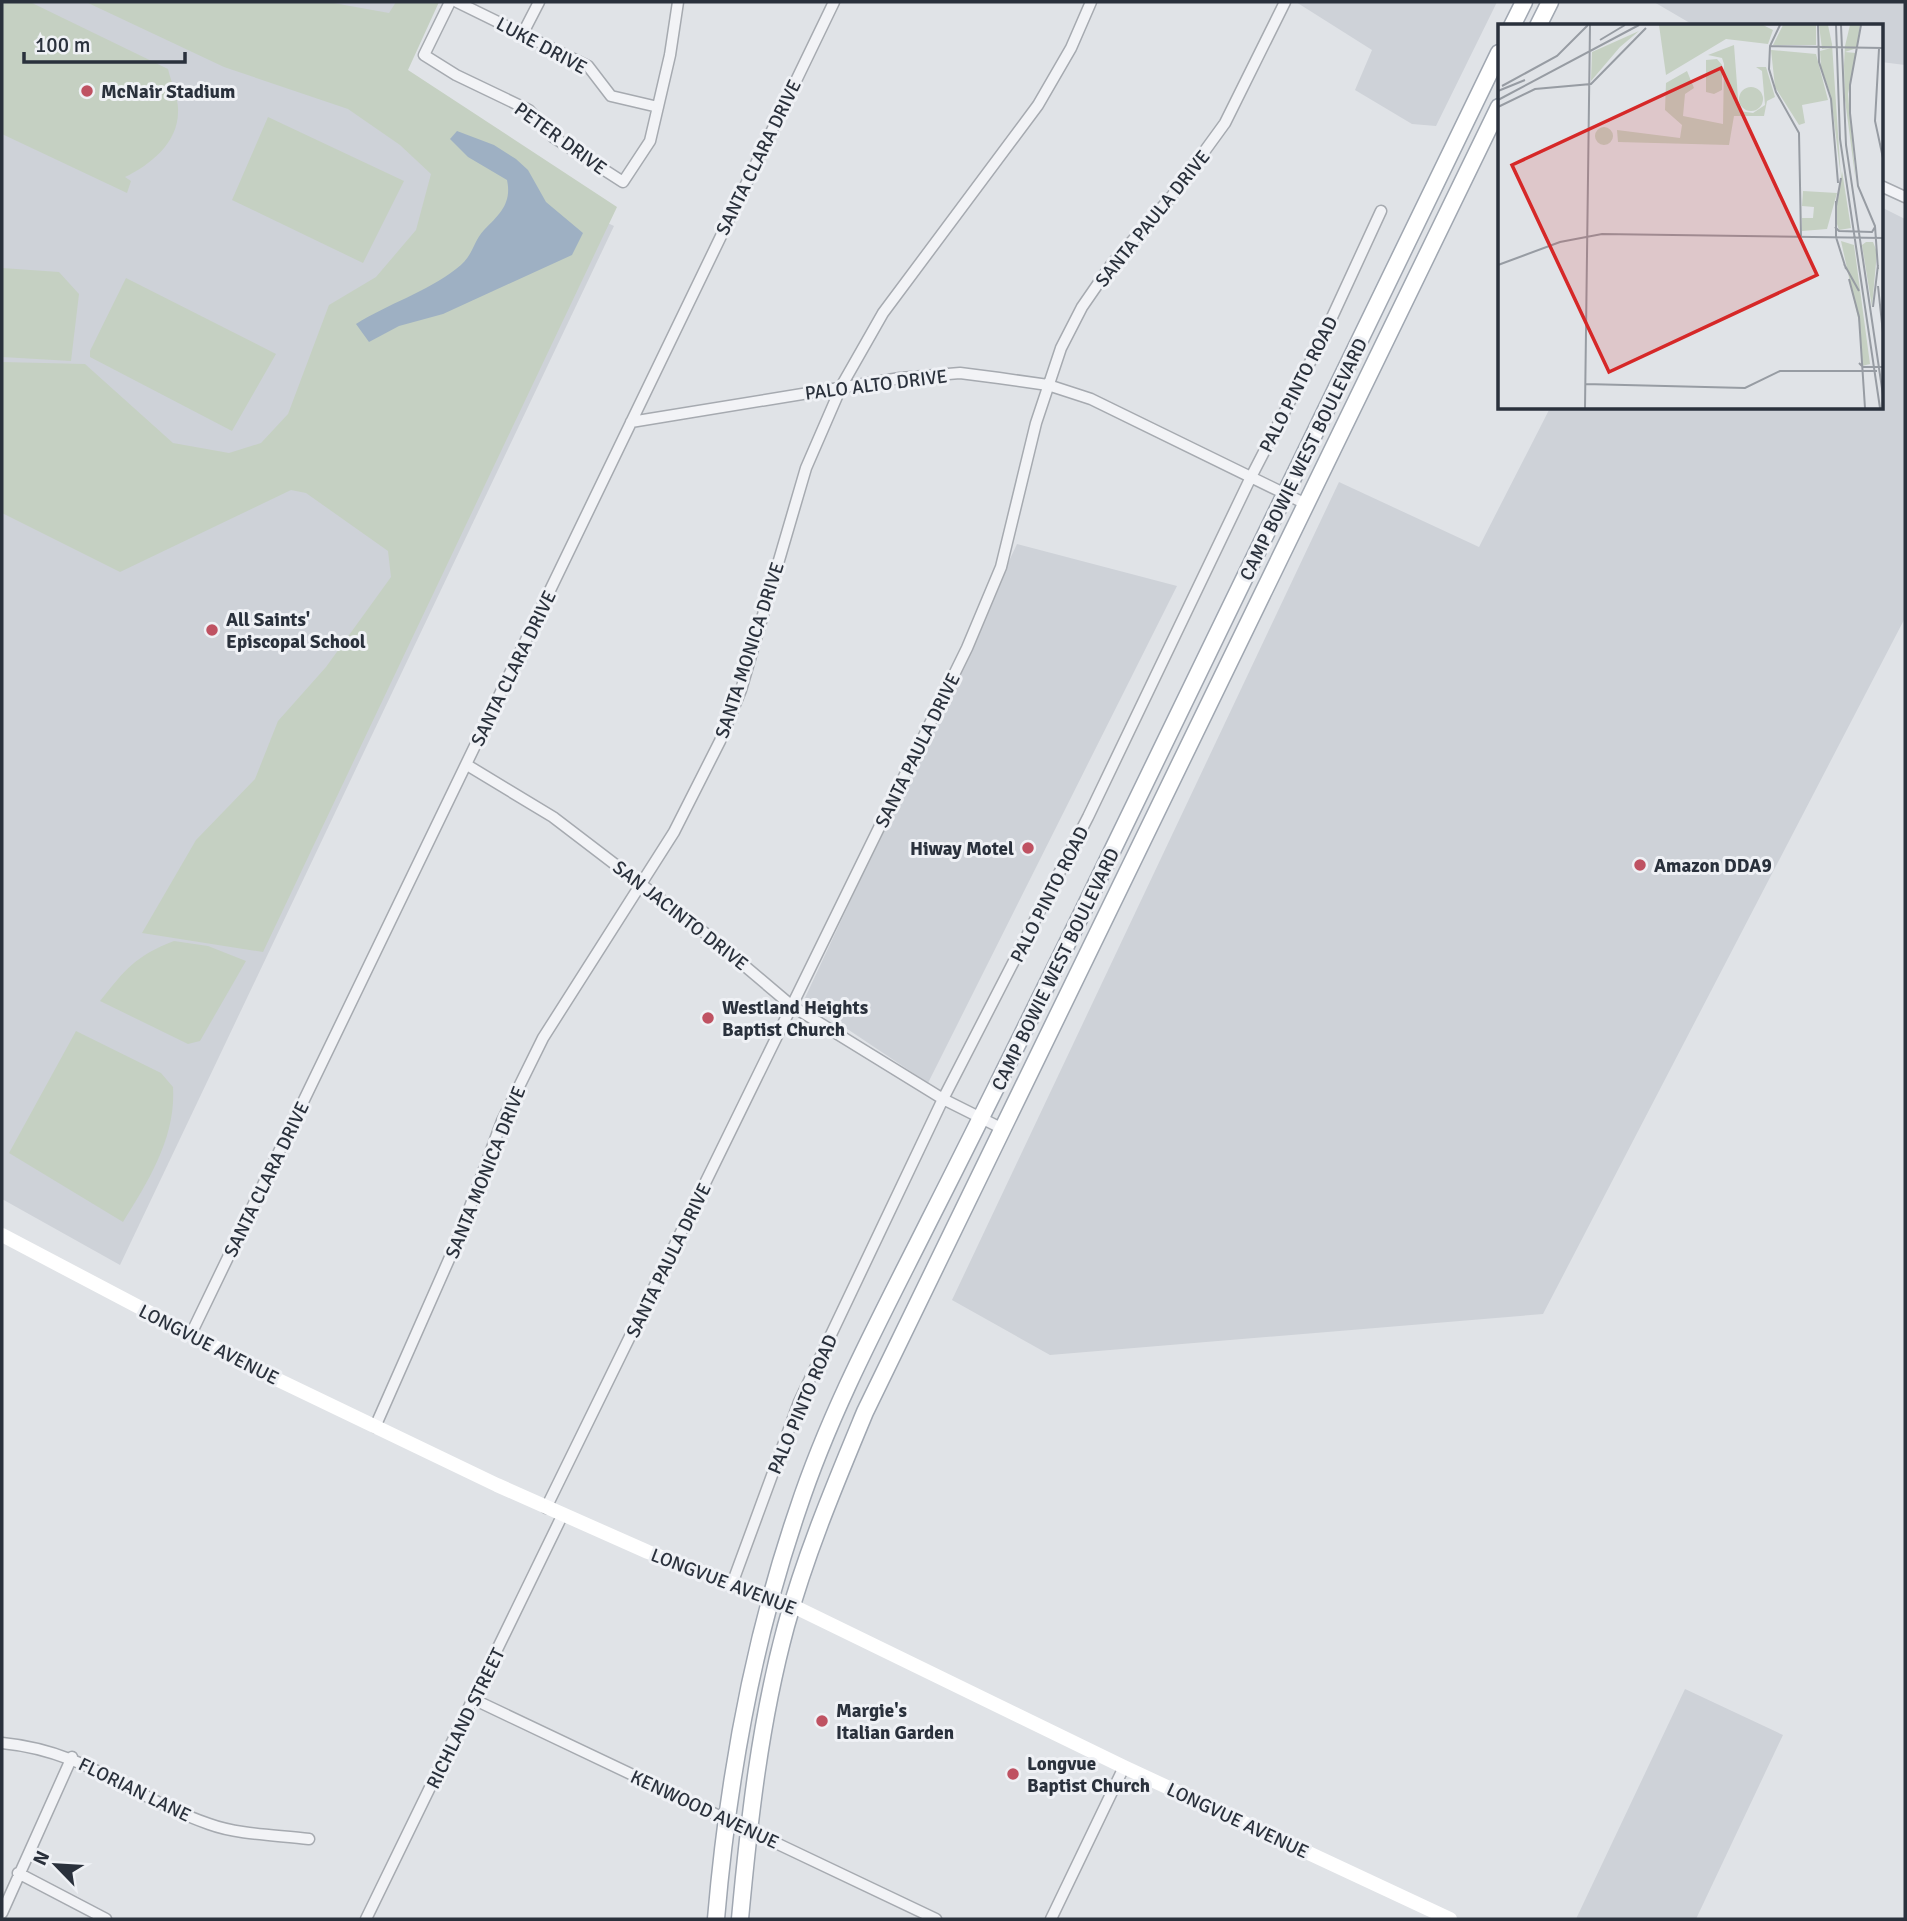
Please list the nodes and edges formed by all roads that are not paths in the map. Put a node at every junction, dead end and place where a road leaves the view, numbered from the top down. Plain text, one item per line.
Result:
1 (450, 2) edge
2 (457, 2) edge
3 (539, 2) edge
4 (678, 2) edge
5 (834, 2) edge
6 (1091, 2) edge
7 (1285, 2) edge
8 (1550, 2) edge
9 (1518, 14) edge
10 (1539, 24) edge
11 (1541, 24) edge
12 (523, 33) junction
13 (1498, 54) edge
14 (658, 107) junction
15 (1498, 109) edge
16 (1882, 186) edge
17 (1905, 197) edge
18 (1381, 211) dead end
19 (842, 385) junction
20 (1048, 385) junction
21 (631, 422) junction
22 (1250, 479) junction
23 (1287, 494) junction
24 (1306, 504) junction
25 (467, 765) junction
26 (1136, 802) junction
27 (1157, 813) junction
28 (641, 884) junction
29 (792, 1006) junction
30 (943, 1099) junction
31 (981, 1118) junction
32 (1003, 1129) junction
33 (2, 1235) edge
34 (191, 1334) junction
35 (375, 1427) junction
36 (546, 1508) junction
37 (562, 1516) junction
38 (732, 1584) junction
39 (771, 1597) junction
40 (793, 1606) junction
41 (475, 1700) junction
42 (2, 1743) edge
43 (72, 1758) junction
44 (1124, 1767) junction
45 (725, 1819) junction
46 (748, 1830) junction
47 (309, 1839) dead end
48 (18, 1873) junction
49 (2, 1913) edge
50 (1433, 1915) edge
51 (106, 1919) edge
52 (366, 1919) edge
53 (716, 1919) edge
54 (740, 1919) edge
55 (936, 1919) edge
56 (1051, 1919) edge
57 (1450, 1919) edge

1 - 14 street, PETER DRIVE
2 - 12 street, LUKE DRIVE
3 - 12 street
4 - 14 street
5 - 21 street, SANTA CLARA DRIVE
6 - 19 street, SANTA MONICA DRIVE
7 - 20 street, SANTA PAULA DRIVE
8 - 11 main road
9 - 10 street
12 - 14 street, LUKE DRIVE
13 - 23 main road, CAMP BOWIE WEST BOULEVARD
15 - 24 main road, CAMP BOWIE WEST BOULEVARD
16 - 17 street
18 - 22 street, PALO PINTO ROAD
19 - 20 street, PALO ALTO DRIVE
19 - 21 street, PALO ALTO DRIVE
19 - 28 street, SANTA MONICA DRIVE
20 - 22 street, PALO ALTO DRIVE
20 - 29 street, SANTA PAULA DRIVE
21 - 25 street, SANTA CLARA DRIVE
22 - 23 street, PALO ALTO DRIVE
22 - 30 street, PALO PINTO ROAD
23 - 24 street, PALO ALTO DRIVE
23 - 26 main road, CAMP BOWIE WEST BOULEVARD
24 - 27 main road, CAMP BOWIE WEST BOULEVARD
25 - 28 street, SAN JACINTO DRIVE
25 - 34 street, SANTA CLARA DRIVE
26 - 27 main road
26 - 31 main road, CAMP BOWIE WEST BOULEVARD
27 - 32 main road, CAMP BOWIE WEST BOULEVARD
28 - 29 street, SAN JACINTO DRIVE
28 - 35 street, SANTA MONICA DRIVE
29 - 30 street, SAN JACINTO DRIVE
29 - 36 street, SANTA PAULA DRIVE
30 - 31 street, SAN JACINTO DRIVE
30 - 38 street, PALO PINTO ROAD
31 - 32 street, SAN JACINTO DRIVE
31 - 39 main road, CAMP BOWIE WEST BOULEVARD
32 - 40 main road, CAMP BOWIE WEST BOULEVARD
33 - 34 main road, LONGVUE AVENUE
34 - 35 main road, LONGVUE AVENUE
35 - 36 main road, LONGVUE AVENUE
36 - 37 main road, LONGVUE AVENUE
37 - 38 main road, LONGVUE AVENUE
37 - 41 street, RICHLAND STREET
38 - 39 main road, LONGVUE AVENUE
39 - 40 main road, LONGVUE AVENUE
39 - 45 main road, CAMP BOWIE WEST BOULEVARD
40 - 44 main road, LONGVUE AVENUE
40 - 46 main road, CAMP BOWIE WEST BOULEVARD
41 - 45 street, KENWOOD AVENUE
41 - 52 street, RICHLAND STREET
42 - 43 street, FLORIAN LANE
43 - 47 street, FLORIAN LANE
43 - 48 street
44 - 50 main road, LONGVUE AVENUE
44 - 56 street
45 - 46 street, KENWOOD AVENUE
45 - 53 main road, CAMP BOWIE WEST BOULEVARD
46 - 54 main road, CAMP BOWIE WEST BOULEVARD
46 - 55 street, KENWOOD AVENUE
48 - 49 street
48 - 51 street
50 - 57 main road, LONGVUE AVENUE

